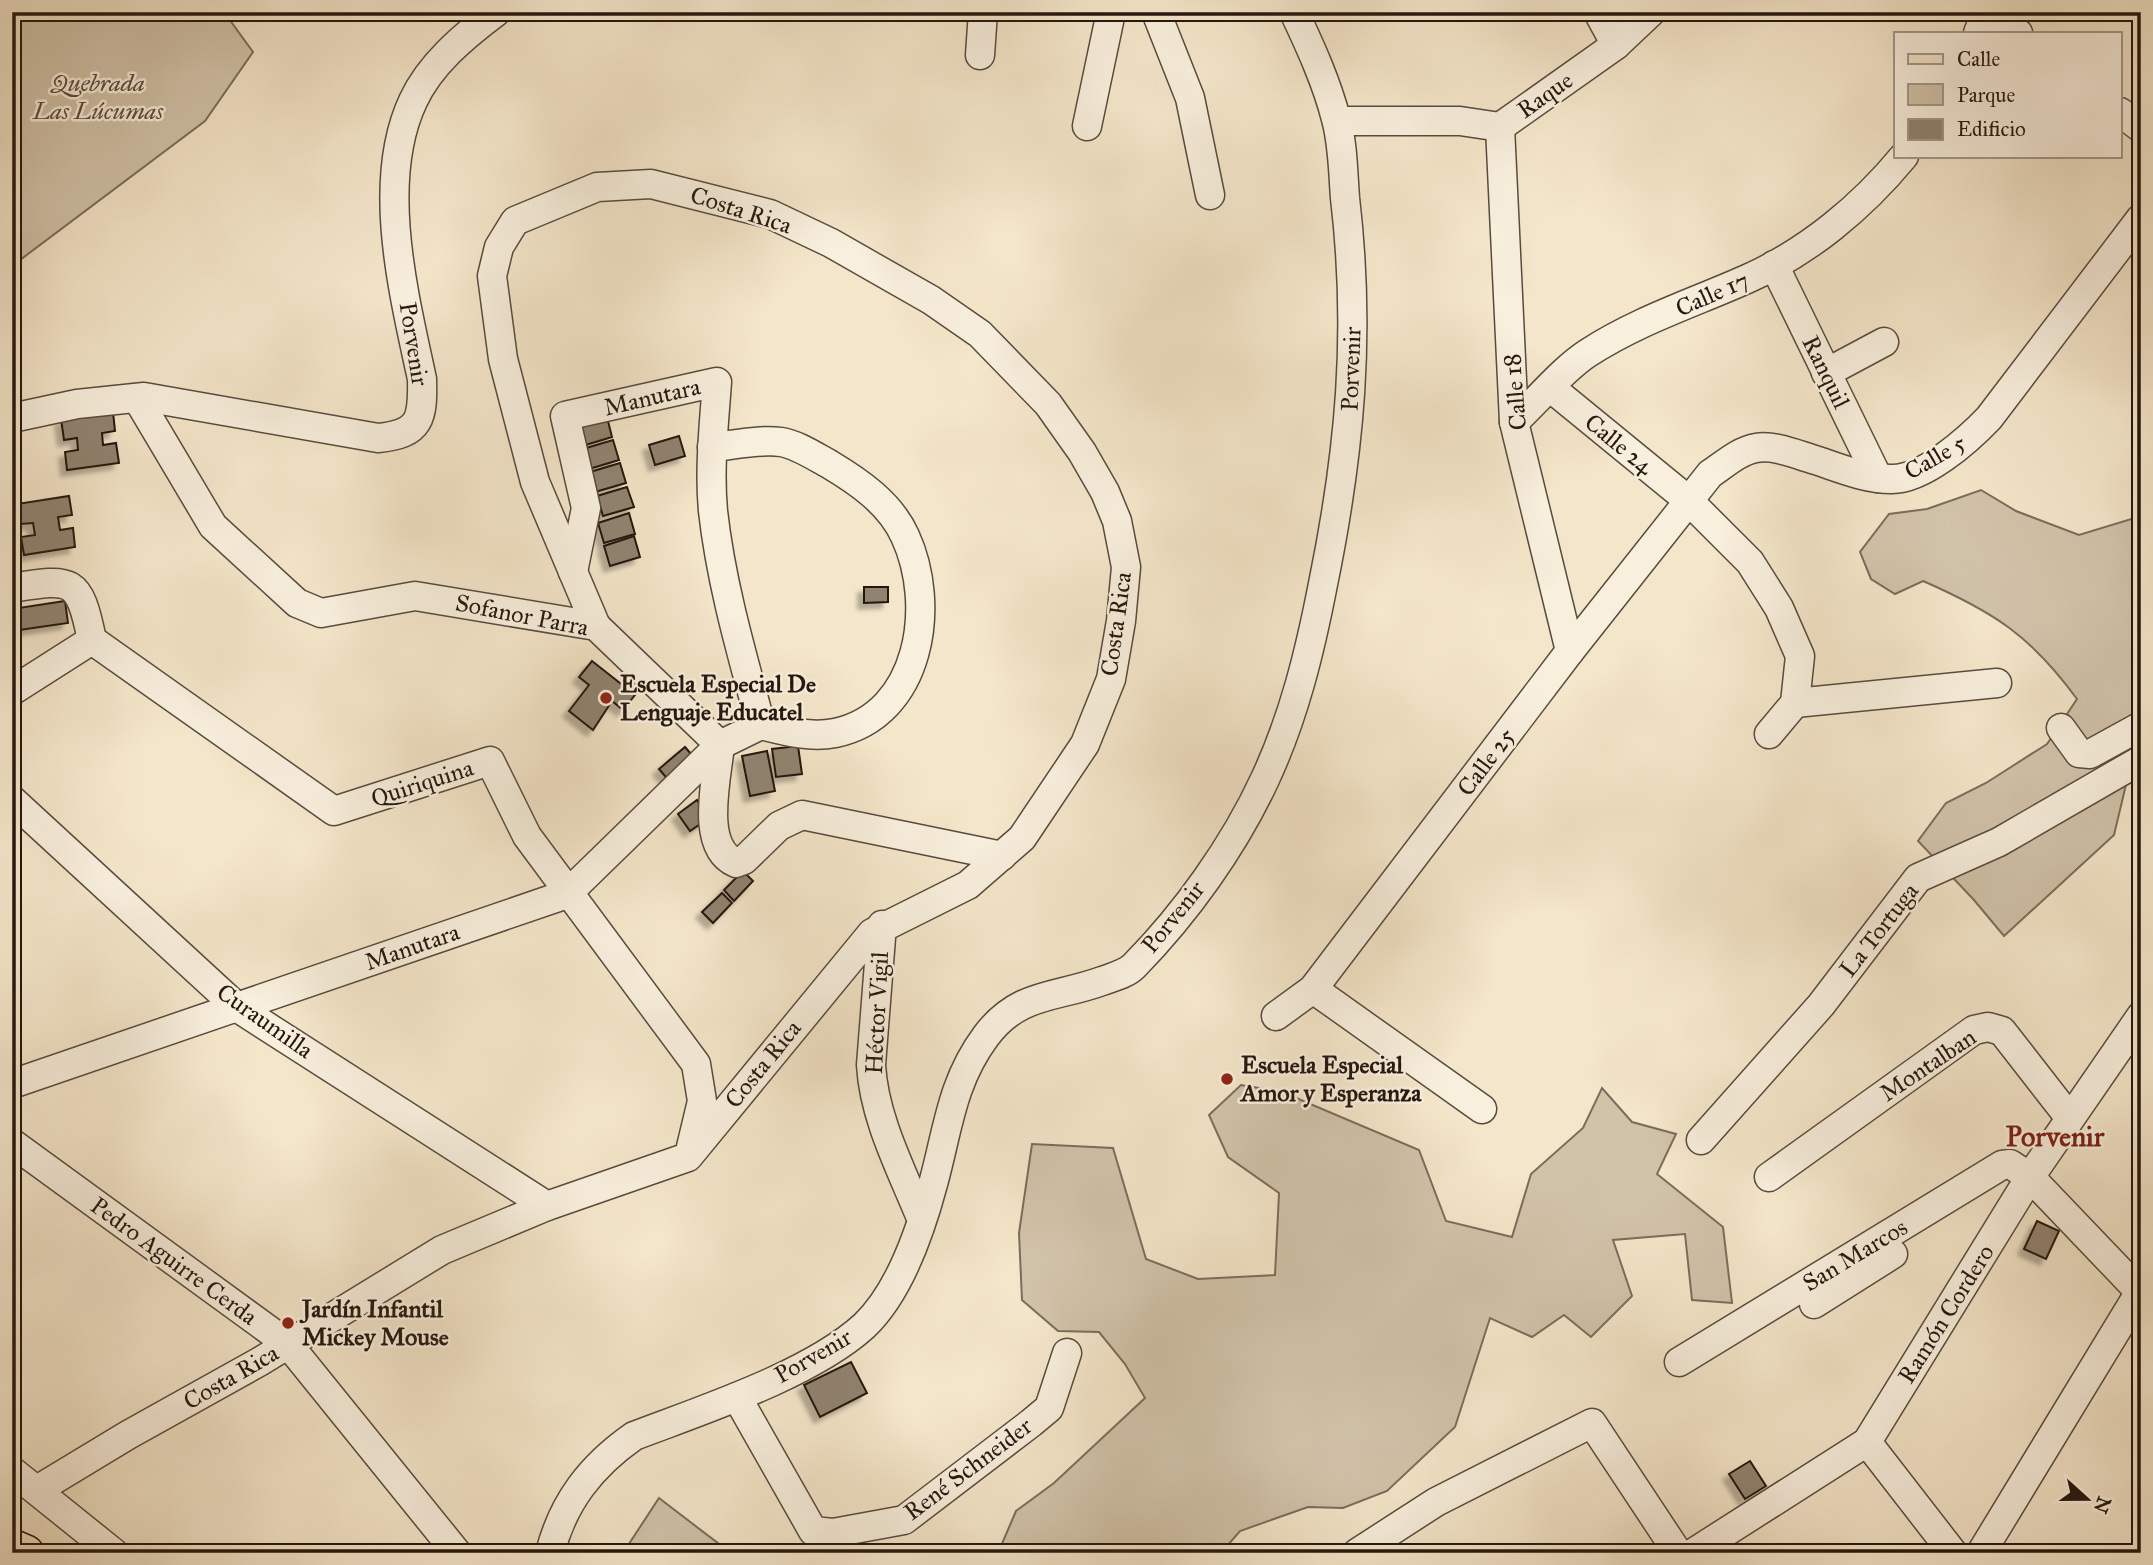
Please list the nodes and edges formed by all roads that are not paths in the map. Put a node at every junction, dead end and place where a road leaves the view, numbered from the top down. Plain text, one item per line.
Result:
1 (496, 12) edge
2 (983, 12) edge
3 (1111, 12) edge
4 (1156, 12) edge
5 (1294, 12) edge
6 (1598, 12) edge
7 (1651, 12) edge
8 (1989, 12) edge
9 (1979, 32) edge
10 (2017, 32) edge
11 (1616, 45) junction
12 (980, 55) dead end
13 (2122, 113) edge
14 (1337, 121) junction
15 (1087, 126) dead end
16 (1500, 127) junction
17 (2141, 128) edge
18 (1902, 158) edge
19 (1210, 195) dead end
20 (2141, 218) edge
21 (1774, 265) junction
22 (1884, 342) dead end
23 (1826, 373) junction
24 (1551, 388) junction
25 (137, 398) junction
26 (12, 418) edge
27 (1514, 422) junction
28 (712, 447) junction
29 (1878, 478) junction
30 (1688, 500) junction
31 (573, 572) junction
32 (12, 588) edge
33 (596, 626) junction
34 (92, 640) junction
35 (1570, 651) junction
36 (1997, 683) dead end
37 (12, 691) edge
38 (1795, 703) junction
39 (761, 725) junction
40 (2141, 726) edge
41 (2061, 728) dead end
42 (1769, 734) dead end
43 (720, 745) junction
44 (2141, 760) edge
45 (12, 800) edge
46 (1002, 856) junction
47 (567, 894) junction
48 (882, 925) junction
49 (1313, 989) junction
50 (238, 1008) junction
51 (1276, 1016) dead end
52 (2141, 1016) edge
53 (12, 1084) edge
54 (1482, 1109) dead end
55 (2068, 1117) junction
56 (1701, 1140) dead end
57 (12, 1143) edge
58 (688, 1157) junction
59 (2024, 1172) junction
60 (1769, 1177) dead end
61 (547, 1206) junction
62 (921, 1218) junction
63 (2140, 1292) edge
64 (1814, 1304) dead end
65 (288, 1344) junction
66 (1067, 1353) dead end
67 (1679, 1362) dead end
68 (737, 1397) junction
69 (1867, 1443) junction
70 (12, 1471) edge
71 (37, 1490) junction
72 (12, 1547) edge
73 (26, 1553) edge
74 (114, 1553) edge
75 (457, 1553) edge
76 (550, 1553) edge
77 (1357, 1553) edge
78 (1678, 1553) edge
79 (1693, 1553) edge
80 (1953, 1553) edge
81 (1981, 1553) edge

1 - 25 street, Porvenir
2 - 12 street
3 - 15 street
4 - 19 street
5 - 14 street, Porvenir
6 - 11 street
7 - 11 street, Raque
8 - 9 street
8 - 10 street
11 - 16 street, Raque
13 - 17 street
14 - 16 street, Raque
14 - 62 street, Porvenir
16 - 27 street, Calle 18
18 - 21 street, Calle 17
20 - 29 street, Calle 5
21 - 23 street, Ranquil
21 - 24 street, Calle 17
22 - 23 street
23 - 29 street, Ranquil
24 - 27 street, Calle 17
24 - 30 street, Calle 24
25 - 26 street, Porvenir
25 - 33 street, Sofanor Parra
27 - 35 street, Calle 18
28 - 31 street, Manutara
28 - 39 street, Manutara
28 - 39 street
29 - 30 street, Calle 5
30 - 35 street, Calle 25
30 - 38 street, Calle 24
31 - 33 street, Costa Rica
31 - 46 street, Costa Rica
32 - 34 street
33 - 43 street, Sofanor Parra
34 - 37 street
34 - 47 street, Quiriquina
35 - 49 street, Calle 25
36 - 38 street
38 - 42 street
39 - 43 street, Manutara
40 - 41 street
43 - 46 street
43 - 47 street, Manutara
44 - 56 street, La Tortuga
45 - 50 street, Curaumilla
46 - 48 street, Costa Rica
47 - 50 street, Manutara
47 - 58 street, Quiriquina
48 - 58 street, Costa Rica
48 - 62 street, Héctor Vigil
49 - 51 street, Calle 25
49 - 54 street
50 - 53 street, Manutara
50 - 61 street, Curaumilla
52 - 55 street, Ramón Cordero
55 - 59 street, Ramón Cordero
55 - 60 street, Montalban
57 - 65 street, Pedro Aguirre Cerda
58 - 61 street, Costa Rica
59 - 63 street
59 - 64 street
59 - 67 street, San Marcos
59 - 69 street, Ramón Cordero
61 - 65 street, Costa Rica
62 - 68 street, Porvenir
63 - 81 street
65 - 71 street, Costa Rica
65 - 75 street, Pedro Aguirre Cerda
66 - 68 street, René Schneider
68 - 76 street, Porvenir
69 - 79 street, Ramón Cordero
69 - 80 street
70 - 71 street
71 - 74 street
72 - 73 main road
77 - 78 street

